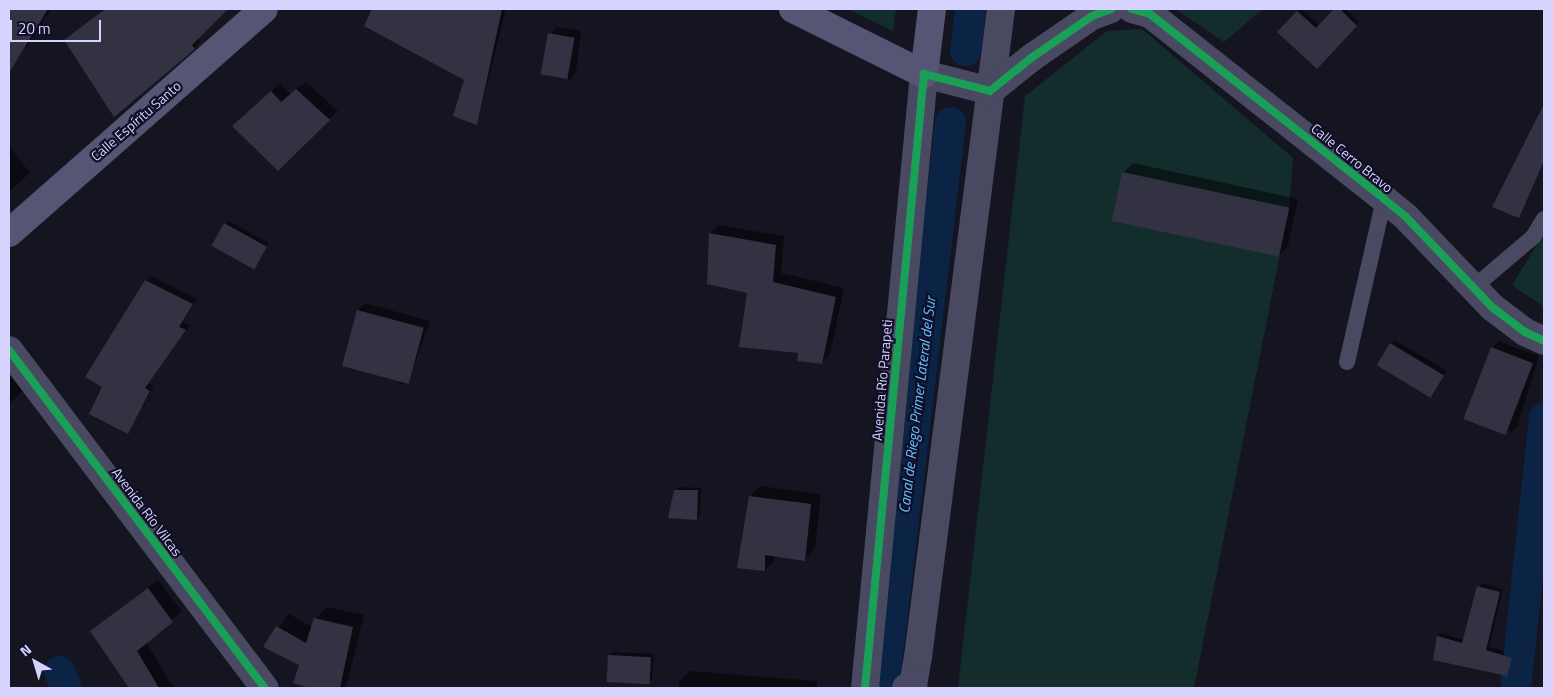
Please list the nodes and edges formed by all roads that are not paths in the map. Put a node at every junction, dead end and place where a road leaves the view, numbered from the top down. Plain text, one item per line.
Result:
1 (264, 9) edge
2 (793, 9) edge
3 (932, 9) edge
4 (1001, 9) edge
5 (1111, 9) edge
6 (1132, 9) edge
7 (924, 74) junction
8 (990, 91) junction
9 (1384, 199) junction
10 (1544, 219) edge
11 (9, 233) edge
12 (1473, 288) junction
13 (1544, 341) edge
14 (9, 350) edge
15 (1347, 362) dead end
16 (265, 688) edge
17 (865, 688) edge
18 (906, 688) edge

1 - 11 main road, Calle Espíritu Santo
2 - 7 main road
3 - 7 main road, Avenida Río Parapeti
4 - 8 street
5 - 8 street
6 - 9 street, Calle Cerro Bravo
7 - 8 street
7 - 17 street, Avenida Río Parapeti
8 - 18 street
9 - 12 street, Calle Cerro Bravo
9 - 15 lane
10 - 12 lane
12 - 13 street, Calle Cerro Bravo
14 - 16 street, Avenida Río Vilcas

